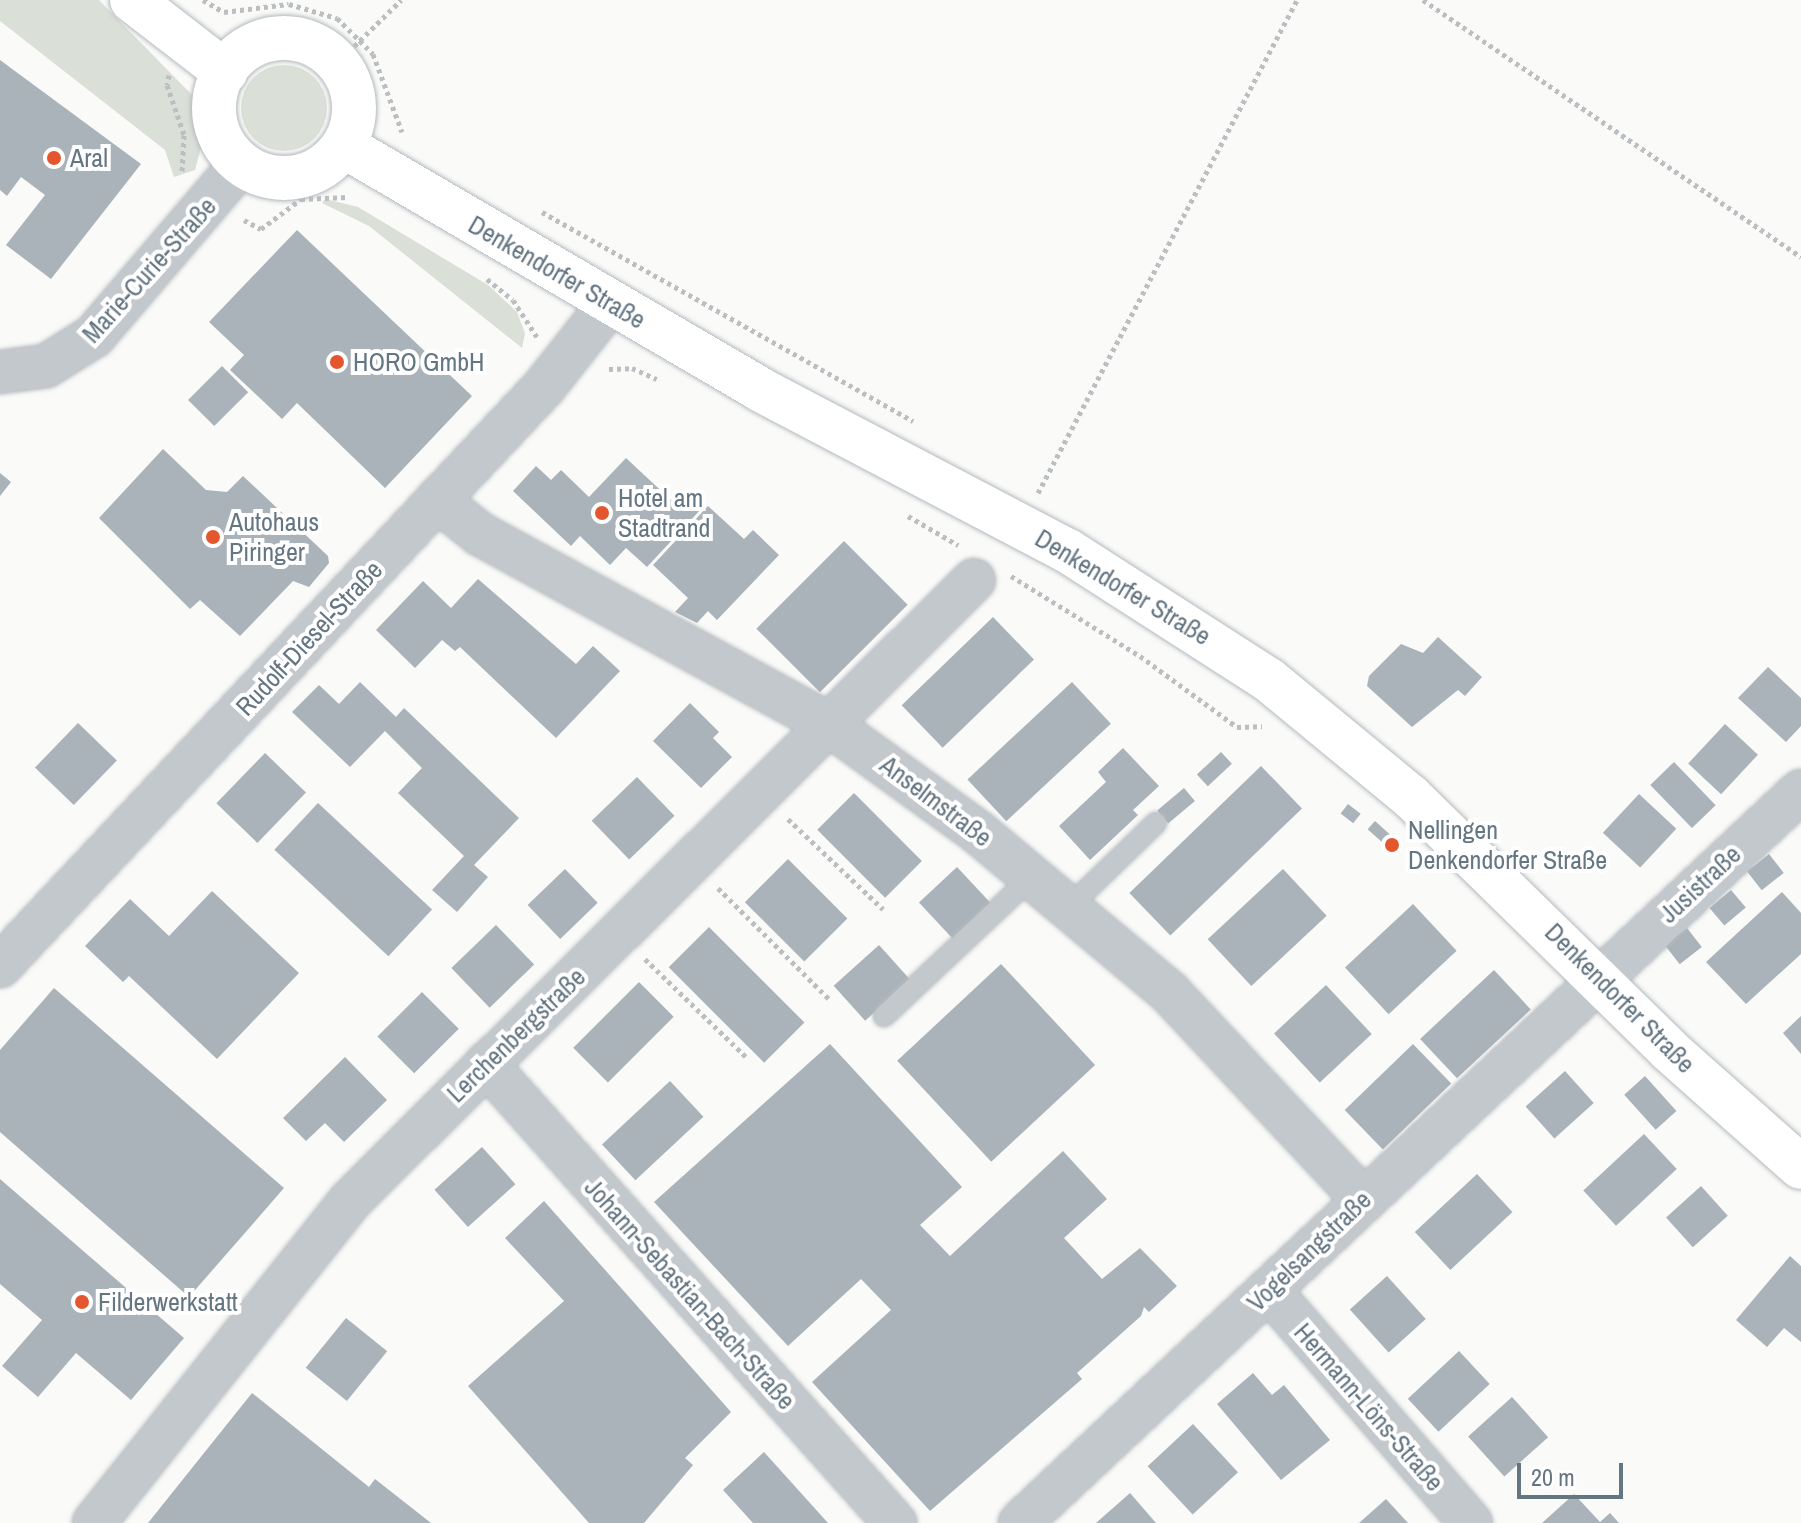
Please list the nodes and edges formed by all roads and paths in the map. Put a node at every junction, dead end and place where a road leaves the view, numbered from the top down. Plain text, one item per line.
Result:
1 (132, 0) edge
2 (203, 0) edge
3 (401, 0) edge
4 (1297, 0) edge
5 (1423, 0) edge
6 (349, 52) junction
7 (225, 72) junction
8 (408, 139) dead end
9 (344, 146) junction
10 (242, 163) junction
11 (528, 204) dead end
12 (1801, 257) edge
13 (480, 275) dead end
14 (610, 303) junction
15 (571, 356) junction
16 (0, 372) edge
17 (924, 427) dead end
18 (437, 500) junction
19 (1029, 503) junction
20 (988, 575) joint
21 (1308, 710) junction
22 (830, 725) junction
23 (1801, 791) edge
24 (761, 793) junction
25 (1156, 823) dead end
26 (692, 861) junction
27 (1034, 875) junction
28 (1071, 905) junction
29 (883, 909) dead end
30 (620, 933) junction
31 (0, 966) edge
32 (1599, 978) junction
33 (829, 999) dead end
34 (884, 1016) dead end
35 (747, 1058) dead end
36 (486, 1064) junction
37 (1801, 1167) edge
38 (1363, 1199) junction
39 (1269, 1290) junction
40 (94, 1523) edge
41 (895, 1523) edge
42 (1020, 1523) edge
43 (1471, 1523) edge

1 - 7 main road
2 - 6 path
3 - 6 path
4 - 19 path
5 - 12 path
6 - 7 main road
6 - 8 path
6 - 9 main road
7 - 10 main road
9 - 10 main road
9 - 14 main road, Denkendorfer Straße
10 - 16 street, Marie-Curie-Straße
11 - 17 path
13 - 15 path
14 - 15 street, Rudolf-Diesel-Straße
14 - 19 main road, Denkendorfer Straße
15 - 18 street, Rudolf-Diesel-Straße
18 - 22 street, Anselmstraße
18 - 31 street, Rudolf-Diesel-Straße
19 - 21 main road, Denkendorfer Straße
20 - 21 path
20 - 22 street, Lerchenbergstraße
21 - 32 main road, Denkendorfer Straße
22 - 24 street, Lerchenbergstraße
22 - 27 street, Anselmstraße
23 - 32 street, Jusistraße
24 - 26 street, Lerchenbergstraße
24 - 29 path
25 - 28 lane
26 - 30 street, Lerchenbergstraße
26 - 33 path
27 - 28 street, Anselmstraße
27 - 34 lane
28 - 38 street, Anselmstraße
30 - 35 path
30 - 36 street, Lerchenbergstraße
32 - 37 main road, Denkendorfer Straße
32 - 38 street, Vogelsangstraße
36 - 40 street, Lerchenbergstraße
36 - 41 street, Johann-Sebastian-Bach-Straße
38 - 39 street, Vogelsangstraße
39 - 42 street, Vogelsangstraße
39 - 43 street, Hermann-Löns-Straße

